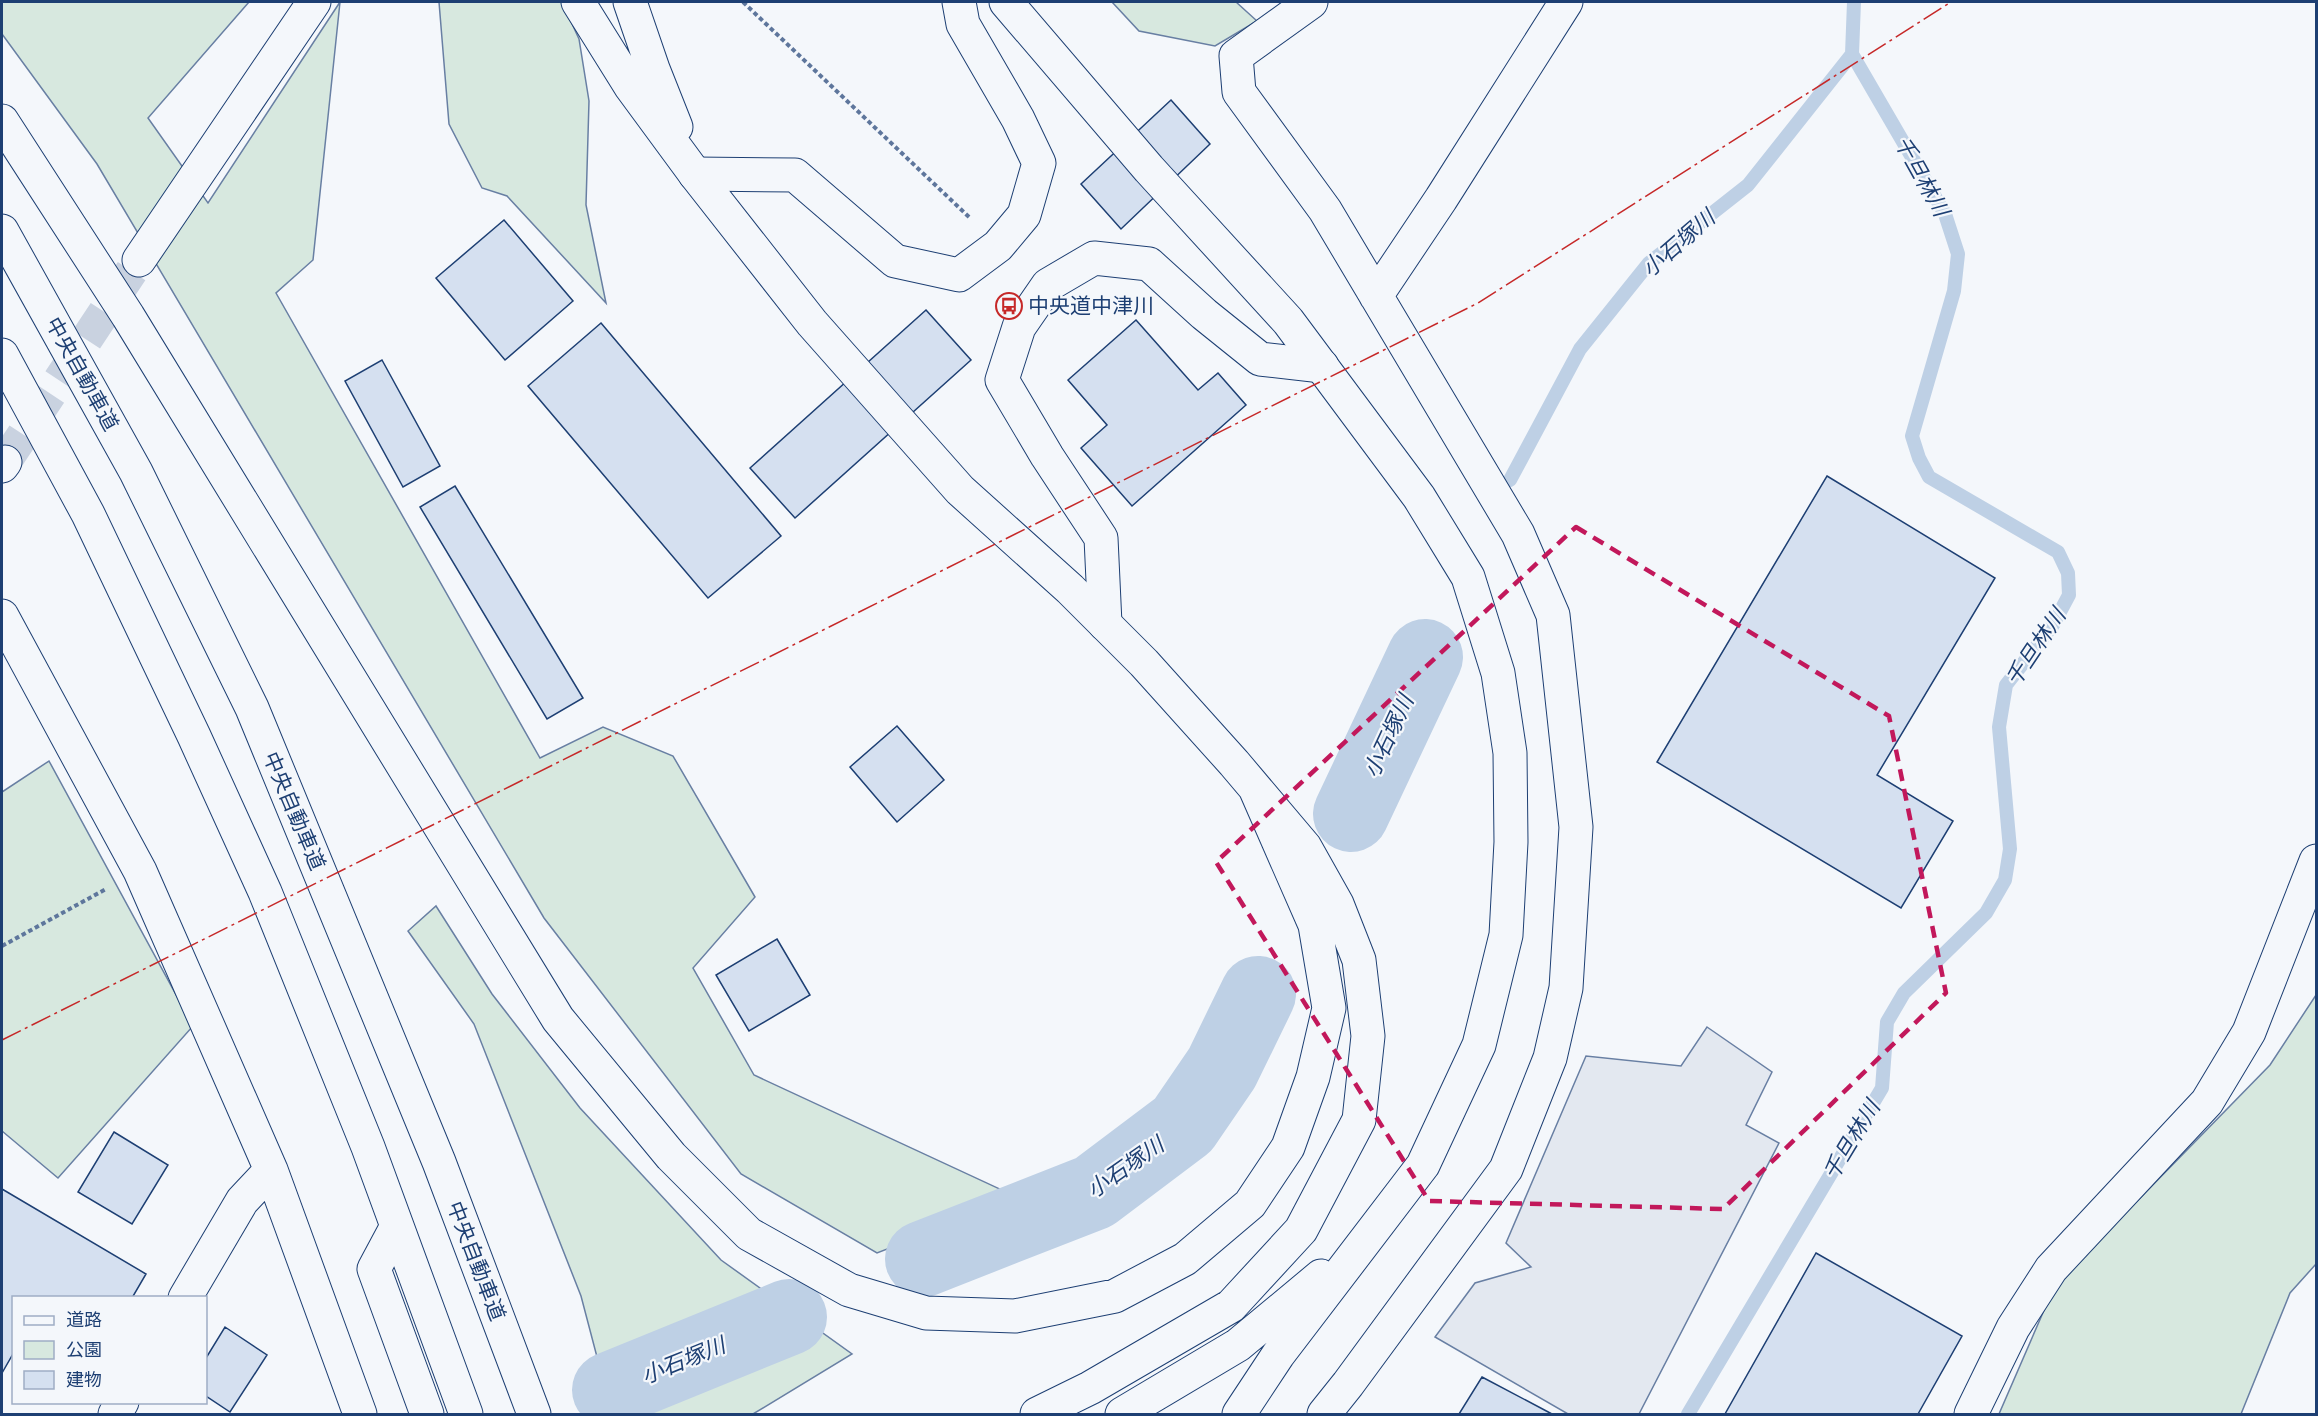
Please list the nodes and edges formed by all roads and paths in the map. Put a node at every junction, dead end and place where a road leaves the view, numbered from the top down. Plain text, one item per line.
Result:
1 (314, 2) edge
2 (578, 2) edge
3 (630, 2) edge
4 (743, 2) edge
5 (959, 2) edge
6 (1006, 2) edge
7 (1311, 2) edge
8 (1566, 2) edge
9 (2, 121) edge
10 (695, 174) junction
11 (2, 231) edge
12 (998, 246) junction
13 (139, 260) tunnel mouth
14 (1376, 296) junction
15 (2, 355) edge
16 (1322, 366) junction
17 (2, 616) edge
18 (1105, 624) junction
19 (1256, 788) junction
20 (2316, 861) edge
21 (140, 871) junction
22 (2, 946) edge
23 (271, 1170) junction
24 (397, 1226) junction
25 (1364, 1241) junction
26 (186, 1296) edge
27 (360, 1414) edge
28 (427, 1414) edge
29 (466, 1414) edge
30 (534, 1414) edge
31 (1037, 1414) edge
32 (1122, 1414) edge
33 (1239, 1414) edge
34 (1324, 1414) edge
35 (1971, 1414) edge

1 - 13 main road
2 - 10 main road
3 - 10 main road
4 - 12 path
5 - 12 main road
6 - 16 main road
7 - 14 main road
8 - 14 main road
9 - 19 main road
10 - 12 main road
10 - 18 main road
11 - 30 main road, 中央自動車道
14 - 34 main road
15 - 24 main road
16 - 18 main road
16 - 25 main road
17 - 21 main road
18 - 19 main road
19 - 31 main road
20 - 35 main road
21 - 22 path
21 - 23 main road
23 - 26 main road
23 - 27 main road
24 - 28 main road
24 - 29 main road
25 - 32 main road
25 - 33 main road

